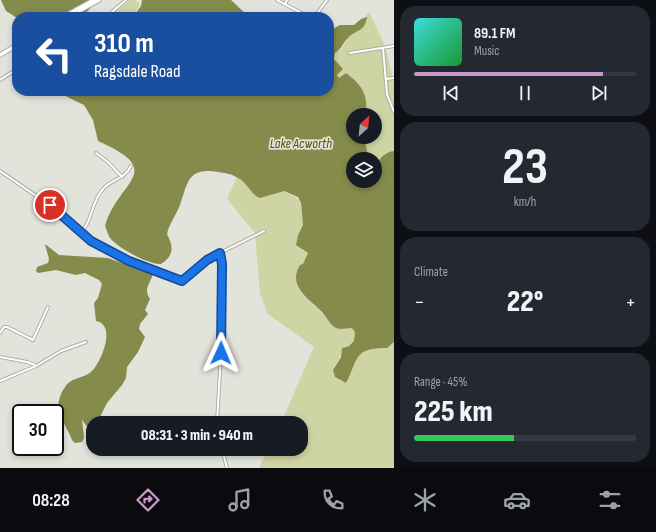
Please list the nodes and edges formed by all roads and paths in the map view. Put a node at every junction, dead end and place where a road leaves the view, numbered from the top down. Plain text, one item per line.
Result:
1 (94, 0) edge
2 (99, 0) edge
3 (126, 0) edge
4 (277, 0) edge
5 (287, 0) edge
6 (327, 0) edge
7 (285, 4) junction
8 (72, 12) edge
9 (77, 12) edge
10 (112, 12) edge
11 (300, 12) edge
12 (318, 12) edge
13 (394, 46) edge
14 (12, 47) edge
15 (383, 48) junction
16 (350, 53) dead end
17 (0, 54) edge
18 (12, 72) edge
19 (386, 78) junction
20 (394, 78) edge
21 (0, 80) edge
22 (394, 112) edge
23 (96, 153) dead end
24 (131, 166) dead end
25 (0, 170) edge
26 (122, 177) junction
27 (264, 231) dead end
28 (81, 233) junction
29 (220, 253) junction
30 (48, 307) dead end
31 (0, 334) edge
32 (86, 342) dead end
33 (0, 357) edge
34 (36, 366) junction
35 (0, 381) edge
36 (217, 416) edge
37 (224, 456) edge
38 (228, 468) edge

1 - 8 main road
2 - 9 main road
3 - 10 street
4 - 7 street
5 - 7 street
6 - 12 street
7 - 11 street
13 - 15 street
14 - 17 main road
15 - 16 street
15 - 19 street
18 - 21 street
19 - 20 street
19 - 22 street
23 - 26 street
24 - 26 street
25 - 28 street
26 - 28 street
27 - 29 street
28 - 29 street
29 - 36 street
30 - 31 street
32 - 34 street
33 - 34 street
34 - 35 street
37 - 38 street

